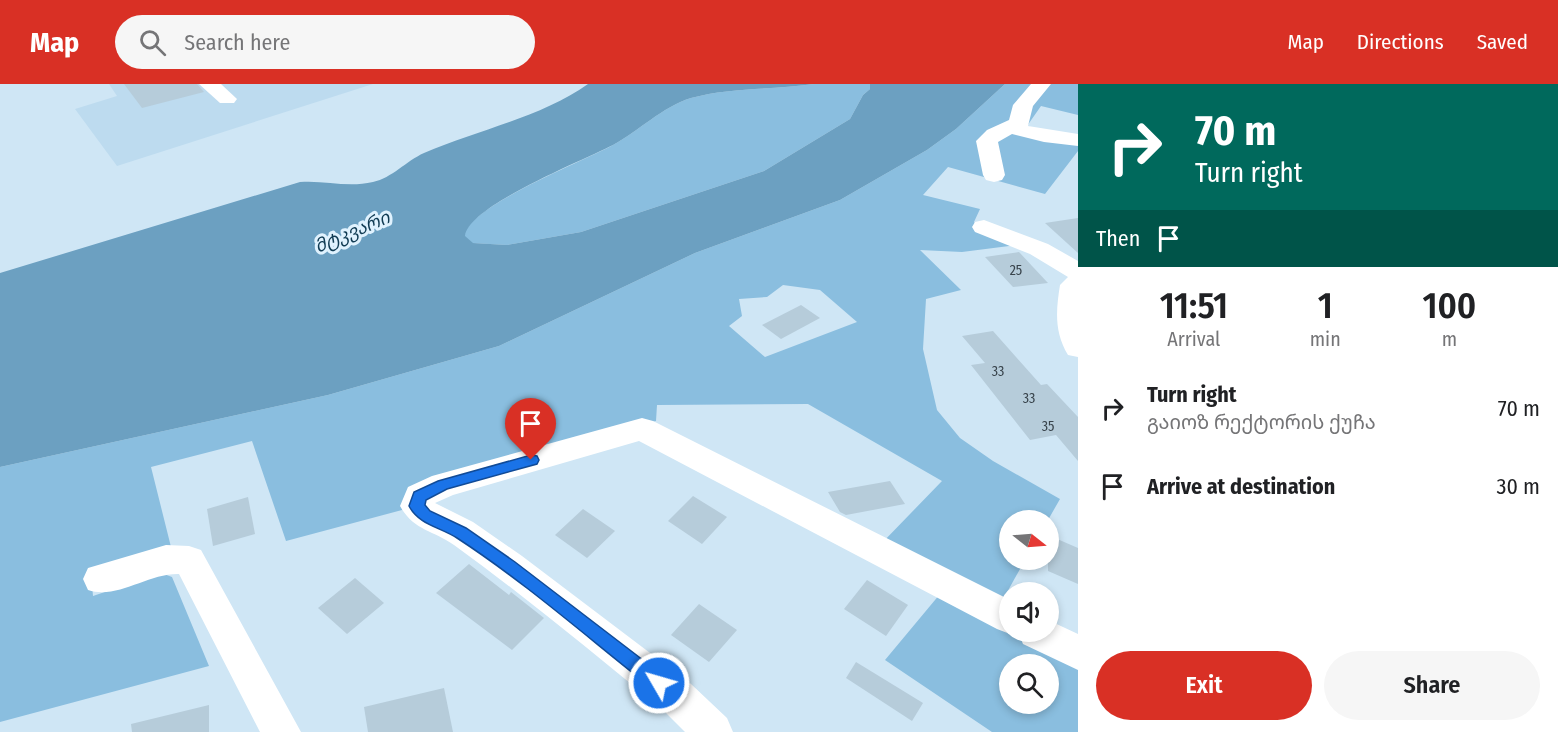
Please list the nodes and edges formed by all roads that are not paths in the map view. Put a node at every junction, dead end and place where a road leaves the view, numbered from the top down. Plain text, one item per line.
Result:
1 (209, 84) edge
2 (1041, 84) edge
3 (227, 99) dead end
4 (1011, 128) junction
5 (1078, 140) edge
6 (994, 174) dead end
7 (984, 227) dead end
8 (1078, 272) edge
9 (1078, 282) edge
10 (1078, 348) edge
11 (101, 579) dead end
12 (999, 612) edge
13 (1056, 642) edge
14 (1078, 653) edge
15 (281, 732) edge
16 (713, 732) edge

1 - 3 street
2 - 4 street
4 - 5 street
4 - 6 street
7 - 8 street
9 - 10 street
11 - 15 street
12 - 16 street
13 - 14 street

